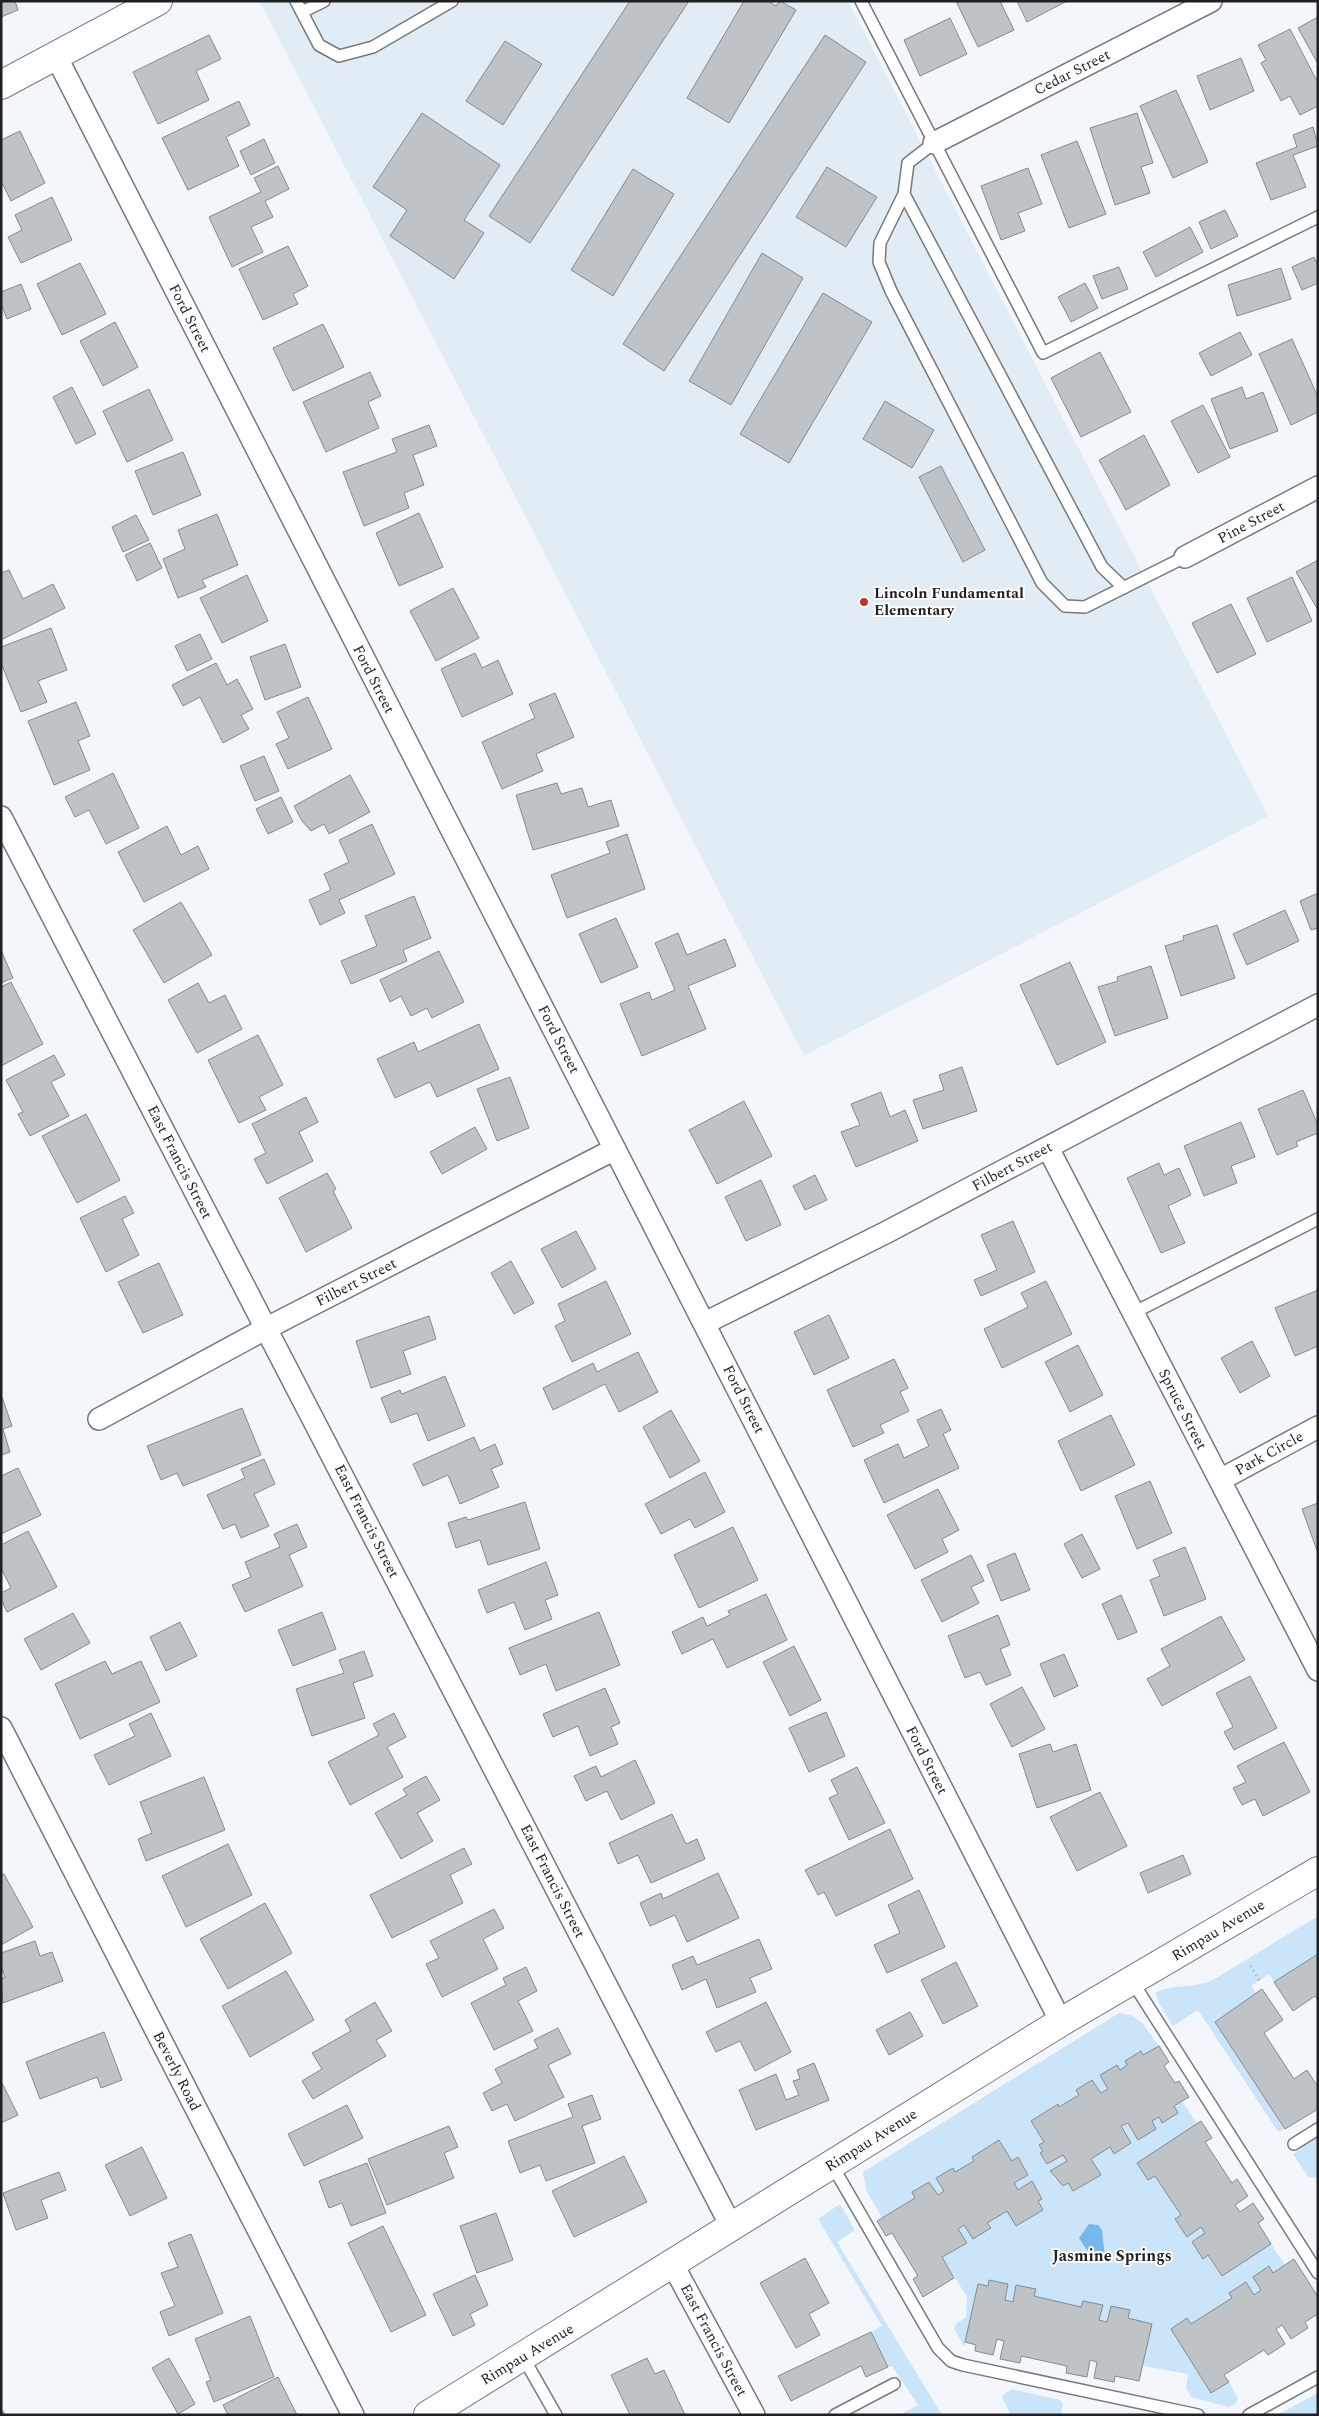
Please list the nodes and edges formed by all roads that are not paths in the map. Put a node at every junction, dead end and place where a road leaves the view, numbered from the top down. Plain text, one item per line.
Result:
1 (158, 1) edge
2 (324, 1) edge
3 (452, 1) edge
4 (861, 1) edge
5 (1210, 1) edge
6 (299, 6) edge
7 (56, 56) junction
8 (1, 85) edge
9 (934, 143) junction
10 (904, 194) junction
11 (1318, 217) edge
12 (1318, 488) edge
13 (1185, 557) joint
14 (1124, 588) junction
15 (1, 818) edge
16 (1318, 1006) edge
17 (1048, 1148) junction
18 (615, 1149) junction
19 (1318, 1219) edge
20 (1133, 1313) junction
21 (705, 1323) junction
22 (267, 1328) junction
23 (98, 1419) dead end
24 (1318, 1426) edge
25 (1220, 1480) junction
26 (1312, 1643) edge
27 (1318, 1670) edge
28 (1, 1728) edge
29 (1318, 1871) edge
30 (1132, 1981) junction
31 (1061, 2022) junction
32 (1318, 2129) edge
33 (1294, 2144) dead end
34 (832, 2166) junction
35 (731, 2226) junction
36 (673, 2265) junction
37 (1318, 2273) edge
38 (523, 2357) junction
39 (1318, 2377) edge
40 (894, 2384) dead end
41 (353, 2415) edge
42 (428, 2415) edge
43 (556, 2415) edge
44 (754, 2415) edge
45 (835, 2415) edge
46 (1198, 2415) edge
47 (1249, 2415) edge

1 - 7 main road
2 - 6 lane
3 - 6 lane
4 - 9 lane
5 - 9 street, Cedar Street
7 - 8 main road
7 - 18 street, Ford Street
9 - 10 lane
9 - 11 lane
10 - 14 lane
10 - 14 lane
12 - 13 street, Pine Street
13 - 14 lane
15 - 22 street, East Francis Street
16 - 17 street, Filbert Street
17 - 20 street, Spruce Street
17 - 21 street, Filbert Street
18 - 21 street, Ford Street
18 - 22 street, Filbert Street
19 - 20 lane
20 - 25 street, Spruce Street
21 - 31 street, Ford Street
22 - 23 street, Filbert Street
22 - 35 street, East Francis Street
24 - 25 street, Park Circle
25 - 26 street, Spruce Street
26 - 27 street, Spruce Street
28 - 41 street, Beverly Road
29 - 30 main road, Rimpau Avenue
30 - 31 main road, Rimpau Avenue
30 - 37 lane
31 - 34 main road, Rimpau Avenue
32 - 33 lane
34 - 35 main road, Rimpau Avenue
34 - 46 lane
35 - 36 main road, Rimpau Avenue
36 - 38 main road, Rimpau Avenue
36 - 44 street, East Francis Street
38 - 42 main road, Rimpau Avenue
38 - 43 lane
39 - 47 lane
40 - 45 lane

